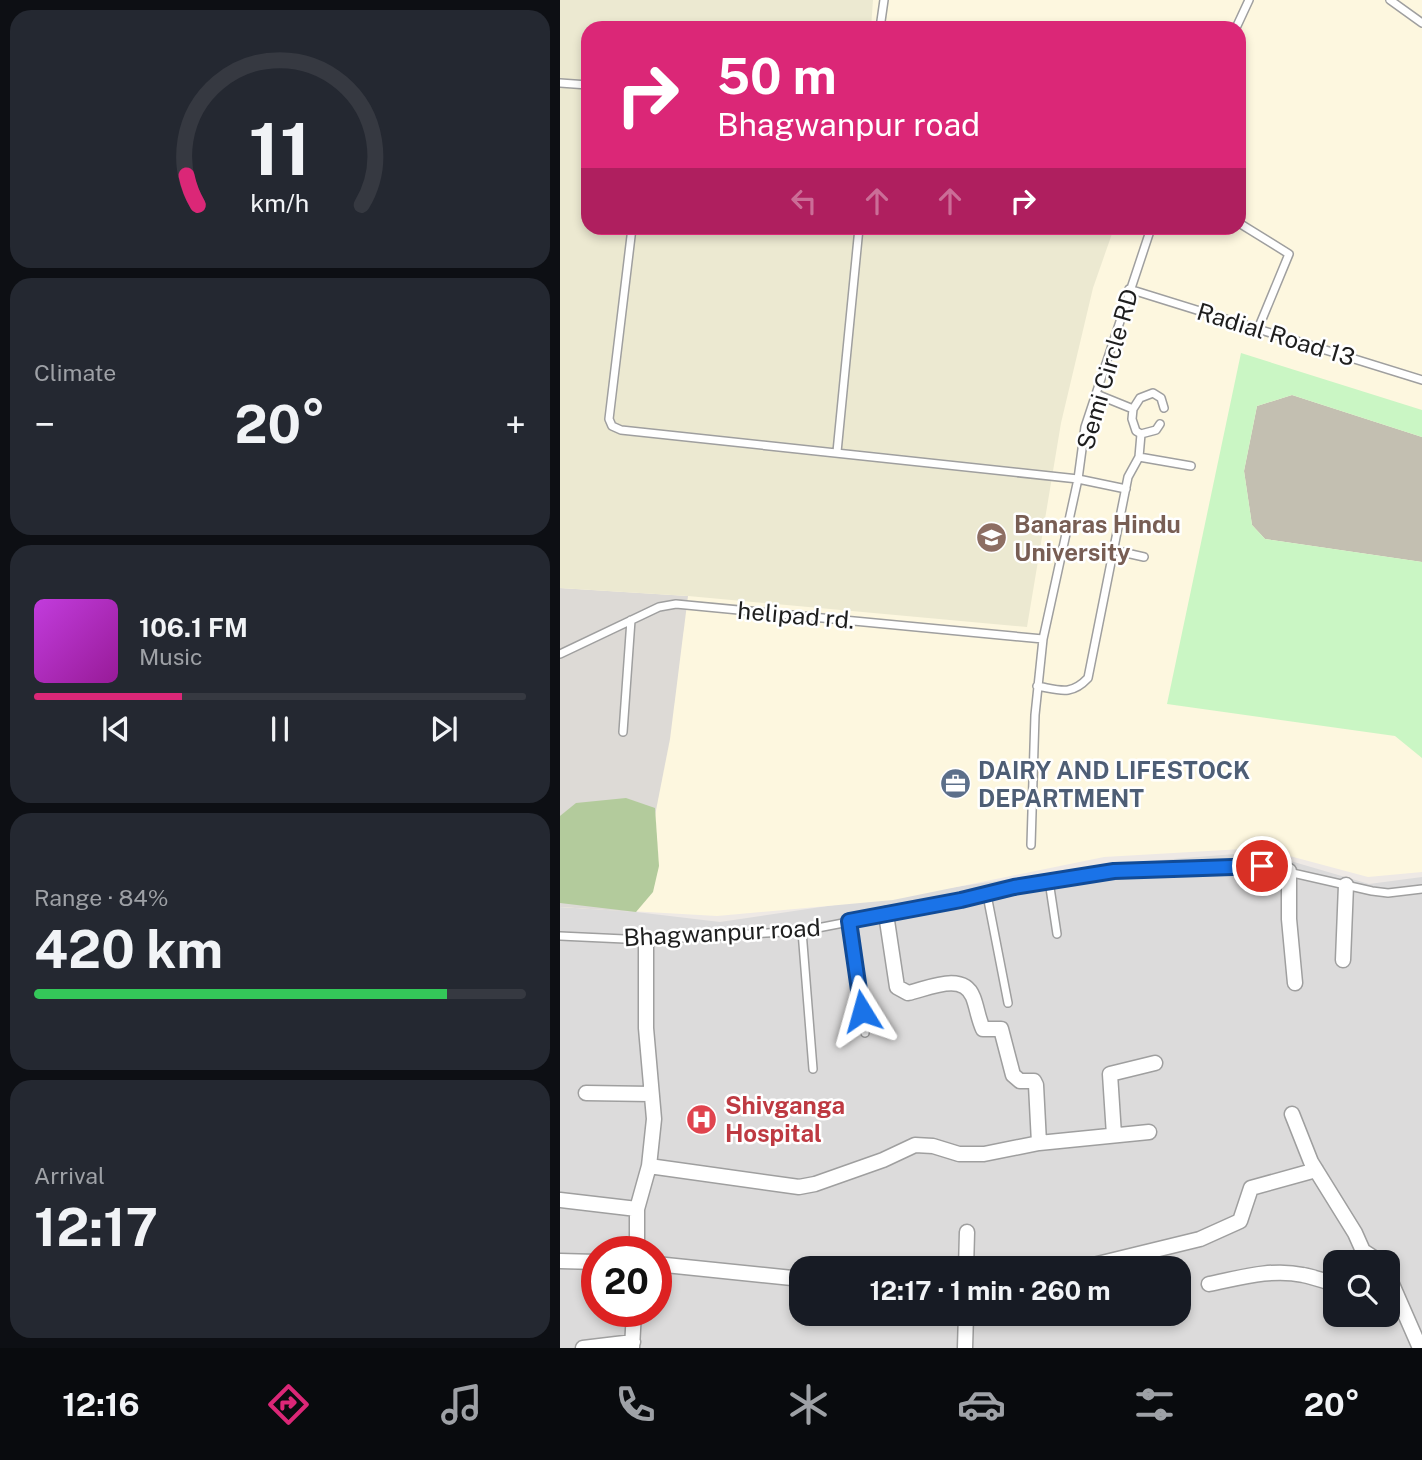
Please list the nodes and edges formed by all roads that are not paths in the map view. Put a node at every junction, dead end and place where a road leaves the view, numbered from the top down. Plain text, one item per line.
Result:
1 (884, 0) edge
2 (1249, 0) edge
3 (1390, 0) edge
4 (881, 21) edge
5 (1239, 21) edge
6 (1422, 23) edge
7 (560, 83) edge
8 (581, 84) edge
9 (1246, 227) edge
10 (631, 235) edge
11 (858, 235) edge
12 (1148, 235) edge
13 (1129, 289) junction
14 (1258, 329) junction
15 (1422, 380) edge
16 (1096, 394) junction
17 (1164, 408) dead end
18 (1133, 409) junction
19 (1160, 424) dead end
20 (1141, 434) junction
21 (837, 453) junction
22 (1139, 457) junction
23 (1191, 466) dead end
24 (1078, 479) junction
25 (1126, 489) junction
26 (1113, 550) junction
27 (1144, 557) dead end
28 (631, 620) junction
29 (1042, 639) junction
30 (560, 654) edge
31 (1037, 686) junction
32 (623, 732) dead end
33 (1031, 845) dead end
34 (1289, 871) junction
35 (1049, 881) junction
36 (1346, 885) junction
37 (1422, 888) edge
38 (987, 895) junction
39 (886, 914) junction
40 (849, 921) junction
41 (802, 931) junction
42 (1057, 934) dead end
43 (560, 936) edge
44 (646, 940) junction
45 (1343, 960) dead end
46 (1295, 983) dead end
47 (1008, 1003) dead end
48 (865, 1033) dead end
49 (1156, 1063) dead end
50 (813, 1069) dead end
51 (586, 1093) dead end
52 (651, 1094) junction
53 (1292, 1114) dead end
54 (1149, 1132) dead end
55 (1114, 1135) junction
56 (1039, 1143) junction
57 (649, 1166) junction
58 (1316, 1170) junction
59 (560, 1200) edge
60 (638, 1209) junction
61 (967, 1232) dead end
62 (638, 1236) edge
63 (1363, 1250) edge
64 (966, 1256) edge
65 (1130, 1256) edge
66 (560, 1261) edge
67 (581, 1262) edge
68 (672, 1266) edge
69 (789, 1278) edge
70 (1323, 1280) edge
71 (1209, 1284) dead end
72 (1400, 1302) edge
73 (966, 1326) edge
74 (634, 1327) edge
75 (633, 1345) edge
76 (583, 1348) edge
77 (965, 1348) edge
78 (1420, 1348) edge

1 - 4 lane
2 - 5 lane
3 - 6 lane
7 - 8 lane
9 - 14 lane
10 - 21 lane
11 - 21 lane
12 - 13 lane, Semi Circle RD
13 - 14 lane, Radial Road 13
13 - 16 lane, Semi Circle RD
14 - 15 lane, Radial Road 13
16 - 18 lane
16 - 24 lane, Semi Circle RD
17 - 18 lane
18 - 20 lane
19 - 20 lane
20 - 22 lane
21 - 24 lane
22 - 23 lane
22 - 25 lane
24 - 25 lane
24 - 29 lane, Semi Circle RD
25 - 26 lane
26 - 27 lane
26 - 31 lane
28 - 29 lane, helipad rd.
28 - 30 lane, helipad rd.
28 - 32 lane
29 - 31 lane, Semi Circle RD
31 - 33 lane, Semi Circle RD
34 - 35 lane, Bhagwanpur road
34 - 36 lane, Bhagwanpur road
34 - 46 street
35 - 38 lane, Bhagwanpur road
35 - 42 lane
36 - 37 lane, Bhagwanpur road
36 - 45 street
38 - 39 lane, Bhagwanpur road
38 - 47 lane
39 - 40 lane, Bhagwanpur road
39 - 56 street
40 - 41 lane, Bhagwanpur road
40 - 48 lane
41 - 44 lane, Bhagwanpur road
41 - 50 lane
43 - 44 lane, Bhagwanpur road
44 - 52 street
49 - 55 street
51 - 52 street
52 - 57 street
53 - 58 street
54 - 55 street
55 - 56 street
56 - 57 street
57 - 60 street
58 - 63 street
58 - 65 street
59 - 60 street
60 - 62 street
61 - 64 street
66 - 67 street
68 - 69 street
70 - 71 street
72 - 78 street
73 - 77 street
74 - 75 street
75 - 76 street

